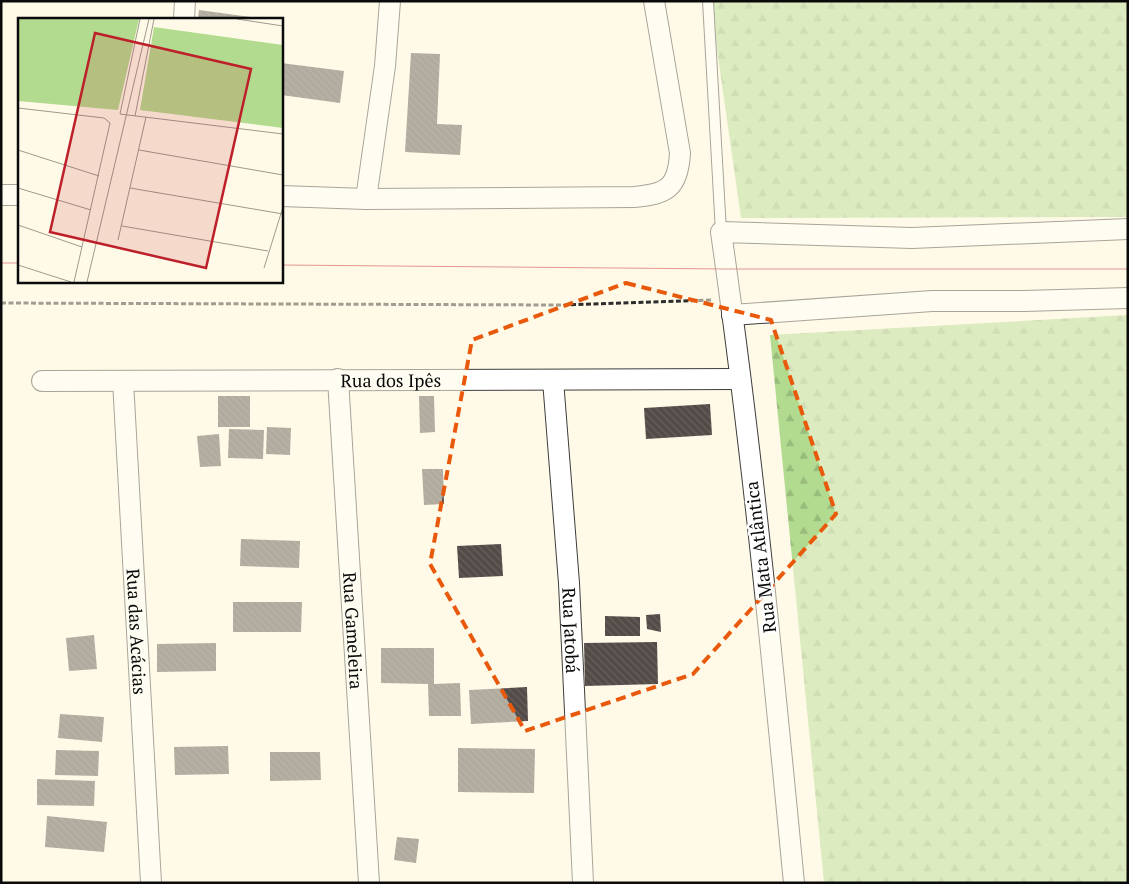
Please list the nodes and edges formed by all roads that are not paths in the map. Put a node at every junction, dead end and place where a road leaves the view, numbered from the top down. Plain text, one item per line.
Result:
1 (185, 1) edge
2 (390, 1) edge
3 (654, 1) edge
4 (708, 1) edge
5 (184, 18) edge
6 (1, 195) edge
7 (18, 195) edge
8 (282, 196) edge
9 (366, 199) junction
10 (1128, 230) edge
11 (721, 232) junction
12 (1128, 298) edge
13 (731, 307) junction
14 (338, 379) junction
15 (740, 379) junction
16 (42, 380) dead end
17 (553, 380) junction
18 (123, 381) junction
19 (151, 883) edge
20 (369, 883) edge
21 (583, 883) edge
22 (794, 883) edge

1 - 5 street
2 - 9 street
3 - 9 street
4 - 11 lane
6 - 7 street
8 - 9 street
10 - 11 street
11 - 13 street, Rua Mata Atlântica
12 - 13 street
13 - 15 street, Rua Mata Atlântica
14 - 17 street, Rua dos Ipês
14 - 18 street, Rua dos Ipês
14 - 20 street, Rua Gameleira
15 - 17 street, Rua dos Ipês
15 - 22 street, Rua Mata Atlântica
16 - 18 street, Rua dos Ipês
17 - 21 street, Rua Jatobá
18 - 19 street, Rua das Acácias

